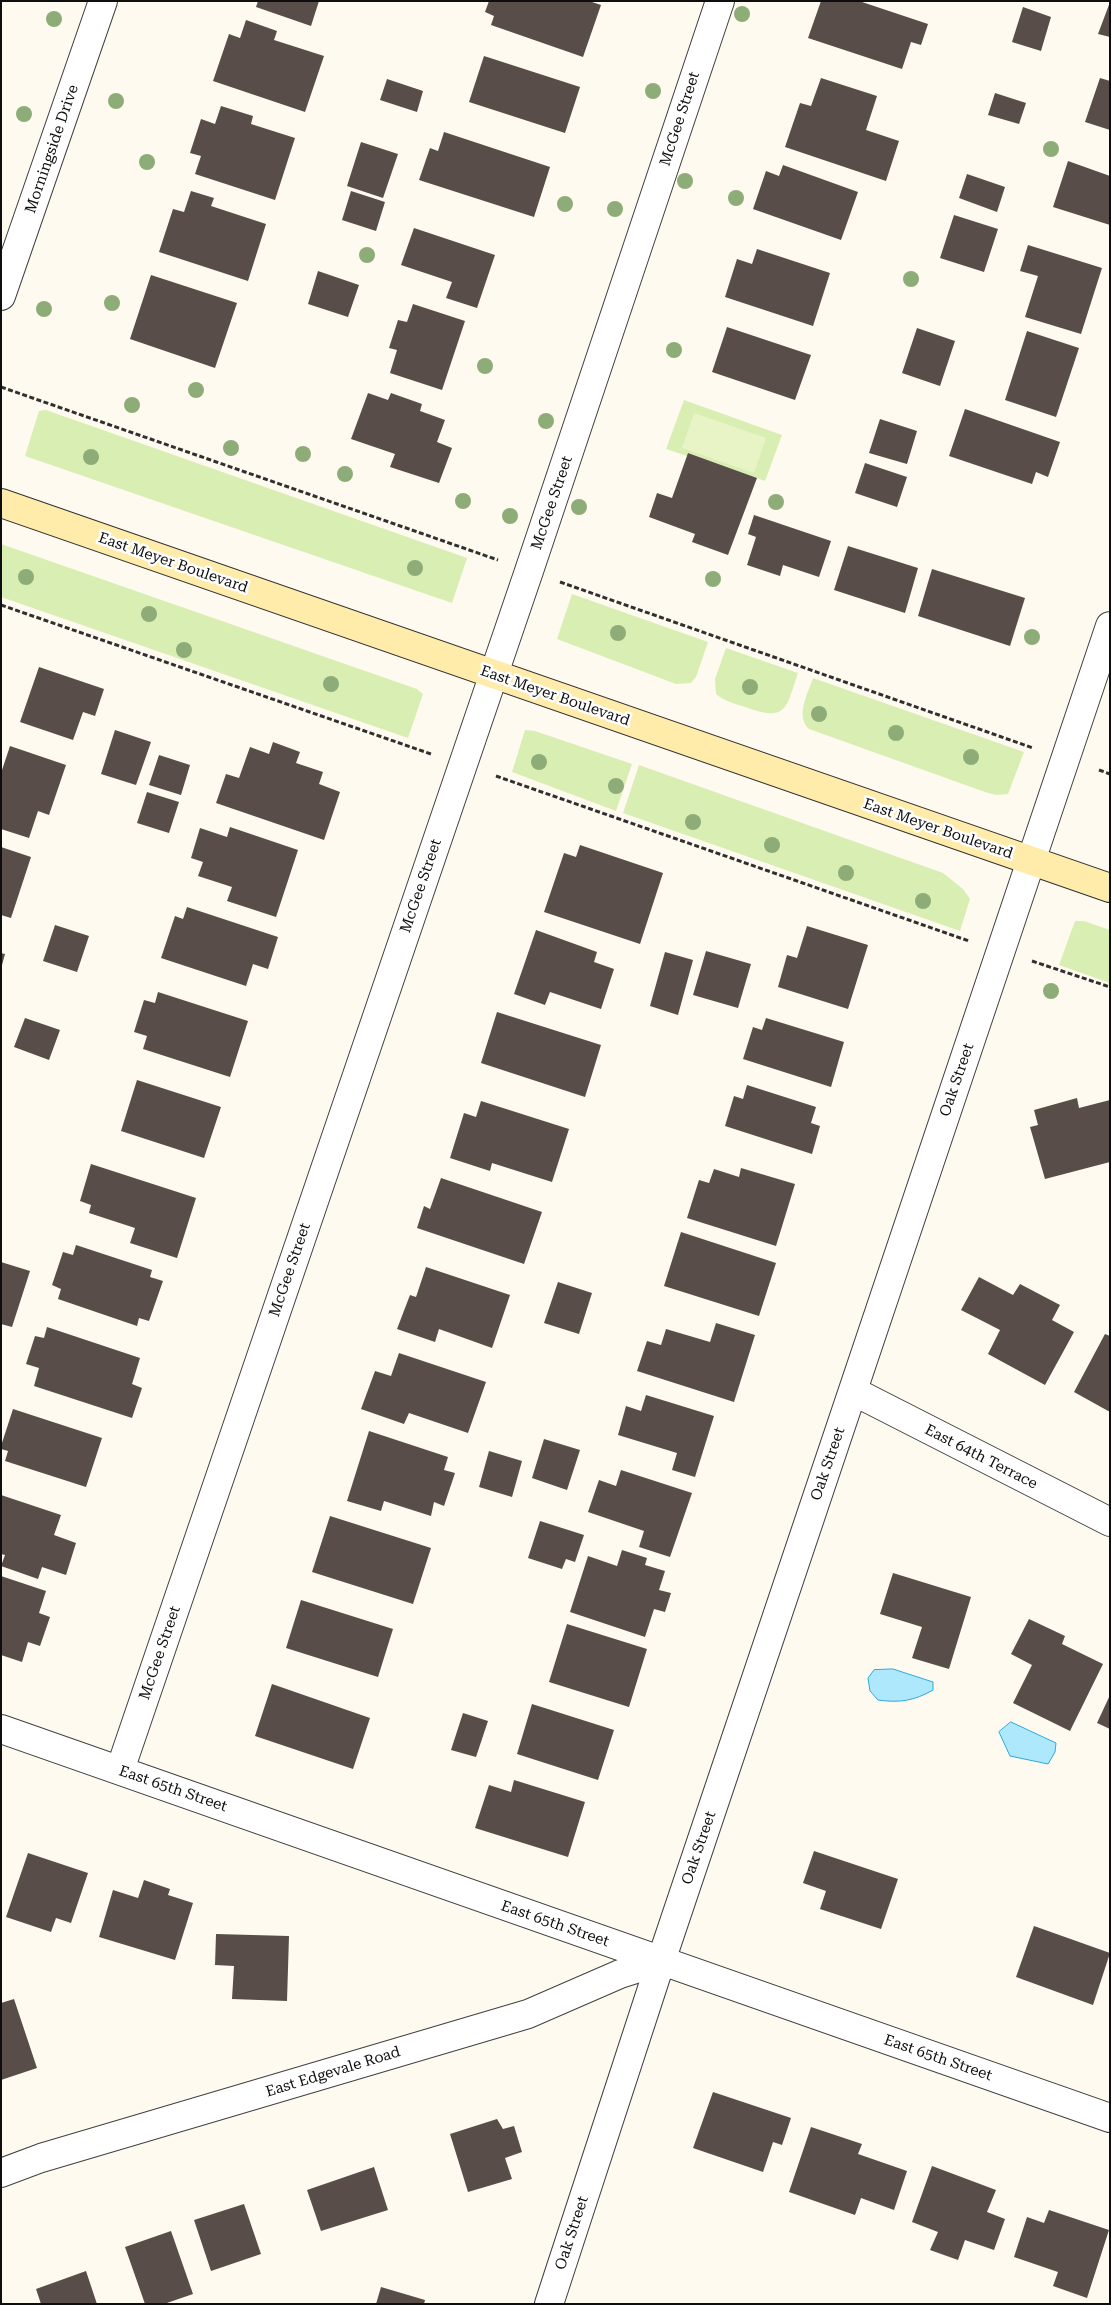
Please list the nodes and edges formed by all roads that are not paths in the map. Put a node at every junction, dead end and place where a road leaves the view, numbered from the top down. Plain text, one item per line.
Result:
1 (104, 1) edge
2 (720, 1) edge
3 (1, 296) edge
4 (1, 503) edge
5 (1110, 626) edge
6 (494, 675) junction
7 (1030, 861) junction
8 (1110, 888) edge
9 (853, 1391) junction
10 (1110, 1522) edge
11 (1, 1729) edge
12 (120, 1770) junction
13 (661, 1961) junction
14 (1110, 2118) edge
15 (1, 2173) edge
16 (549, 2304) edge

1 - 3 street, Morningside Drive
2 - 6 street, McGee Street
4 - 6 main road, East Meyer Boulevard
5 - 7 street, Oak Street
6 - 7 main road, East Meyer Boulevard
6 - 12 street, McGee Street
7 - 8 main road, East Meyer Boulevard
7 - 9 street, Oak Street
9 - 10 street, East 64th Terrace
9 - 13 street, Oak Street
11 - 12 street, East 65th Street
12 - 13 street, East 65th Street
13 - 14 street, East 65th Street
13 - 15 street, East Edgevale Road
13 - 16 street, Oak Street

